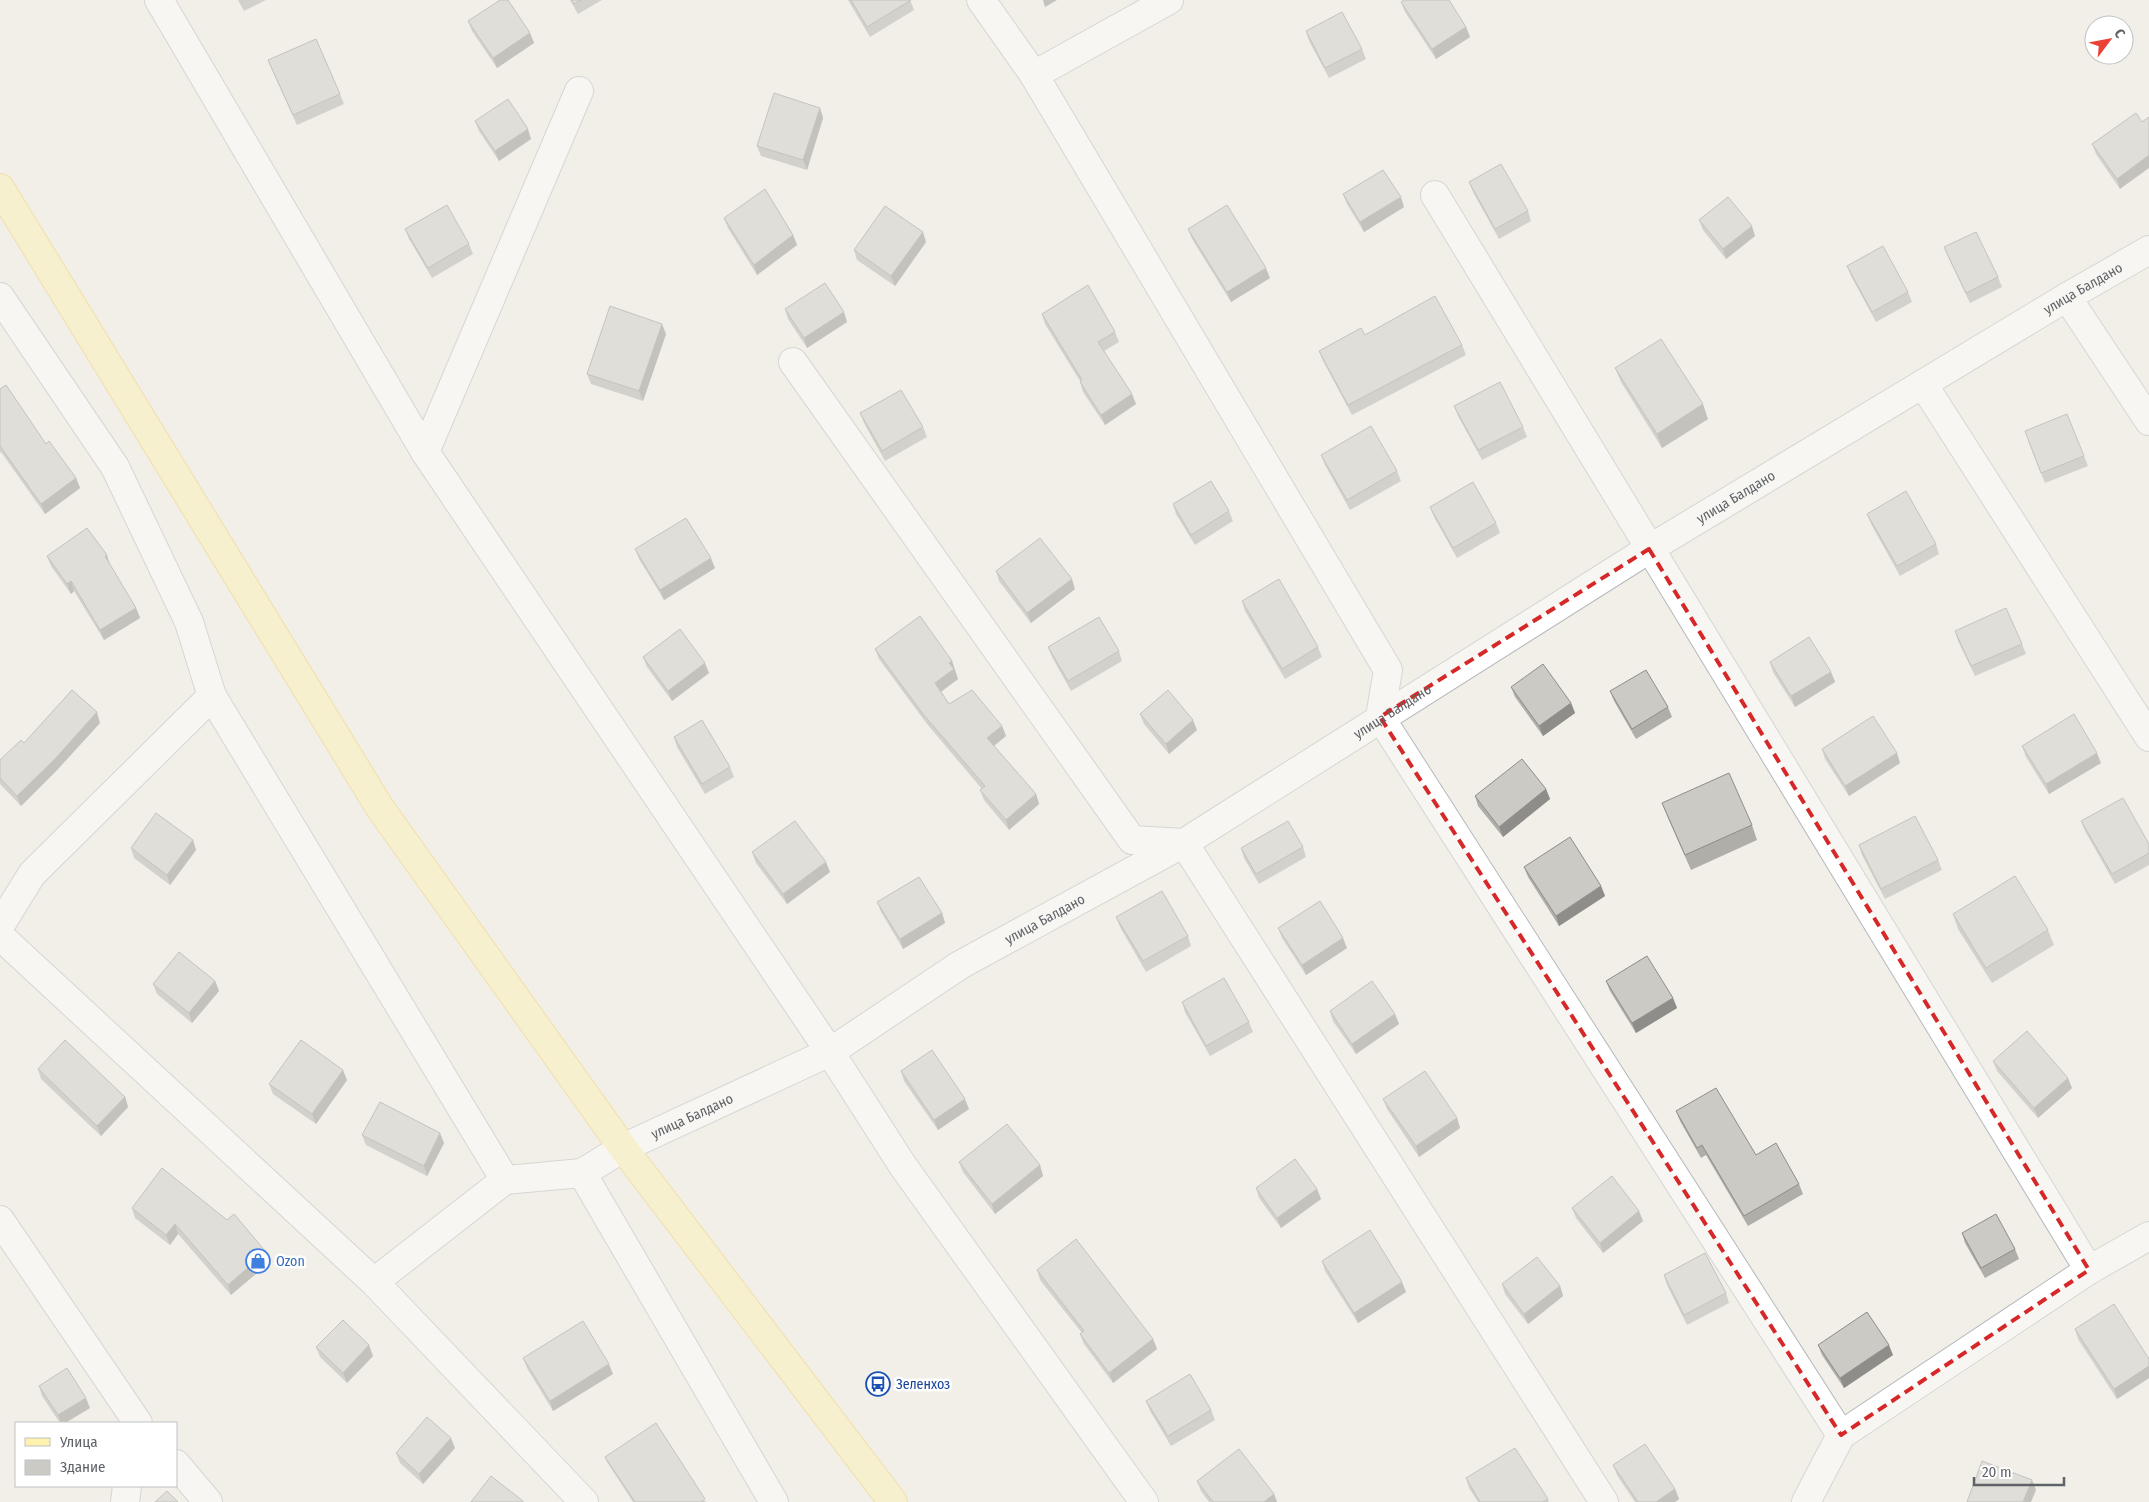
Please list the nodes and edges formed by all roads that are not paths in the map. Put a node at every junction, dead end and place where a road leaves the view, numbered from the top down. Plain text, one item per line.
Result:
1 (159, 0) edge
2 (981, 0) edge
3 (1169, 0) edge
4 (1034, 76) junction
5 (580, 91) dead end
6 (0, 188) edge
7 (1435, 195) dead end
8 (2149, 250) edge
9 (0, 296) edge
10 (2066, 297) junction
11 (793, 362) dead end
12 (1923, 384) junction
13 (2149, 421) edge
14 (425, 452) junction
15 (1649, 549) junction
16 (212, 696) junction
17 (1380, 718) junction
18 (2149, 737) edge
19 (1184, 843) junction
20 (0, 926) edge
21 (0, 936) edge
22 (830, 1052) junction
23 (623, 1148) junction
24 (582, 1173) junction
25 (506, 1180) junction
26 (0, 1220) edge
27 (2149, 1236) edge
28 (2089, 1270) junction
29 (374, 1282) junction
30 (135, 1422) edge
31 (1841, 1435) junction
32 (178, 1466) edge
33 (127, 1487) edge
34 (125, 1502) edge
35 (208, 1502) edge
36 (584, 1502) edge
37 (774, 1502) edge
38 (893, 1502) edge
39 (1144, 1502) edge
40 (1604, 1502) edge
41 (1806, 1502) edge

1 - 14 street
2 - 4 street
3 - 4 street
4 - 17 street
5 - 14 street
6 - 23 main road
7 - 15 street
8 - 10 street, улица Балдано
9 - 16 street
10 - 12 street, улица Балдано
10 - 13 street
11 - 19 street
12 - 15 street, улица Балдано
12 - 18 street
14 - 22 street
15 - 17 street, улица Балдано
15 - 28 street
16 - 20 street
16 - 25 street
17 - 19 street, улица Балдано
17 - 31 street
19 - 22 street, улица Балдано
19 - 40 street
21 - 29 street
22 - 23 street, улица Балдано
22 - 39 street
23 - 24 street, улица Балдано
23 - 38 main road
24 - 25 street
24 - 37 street
25 - 29 street
26 - 30 street
27 - 28 street
28 - 31 street
29 - 36 street
31 - 41 street
32 - 35 street
33 - 34 street

